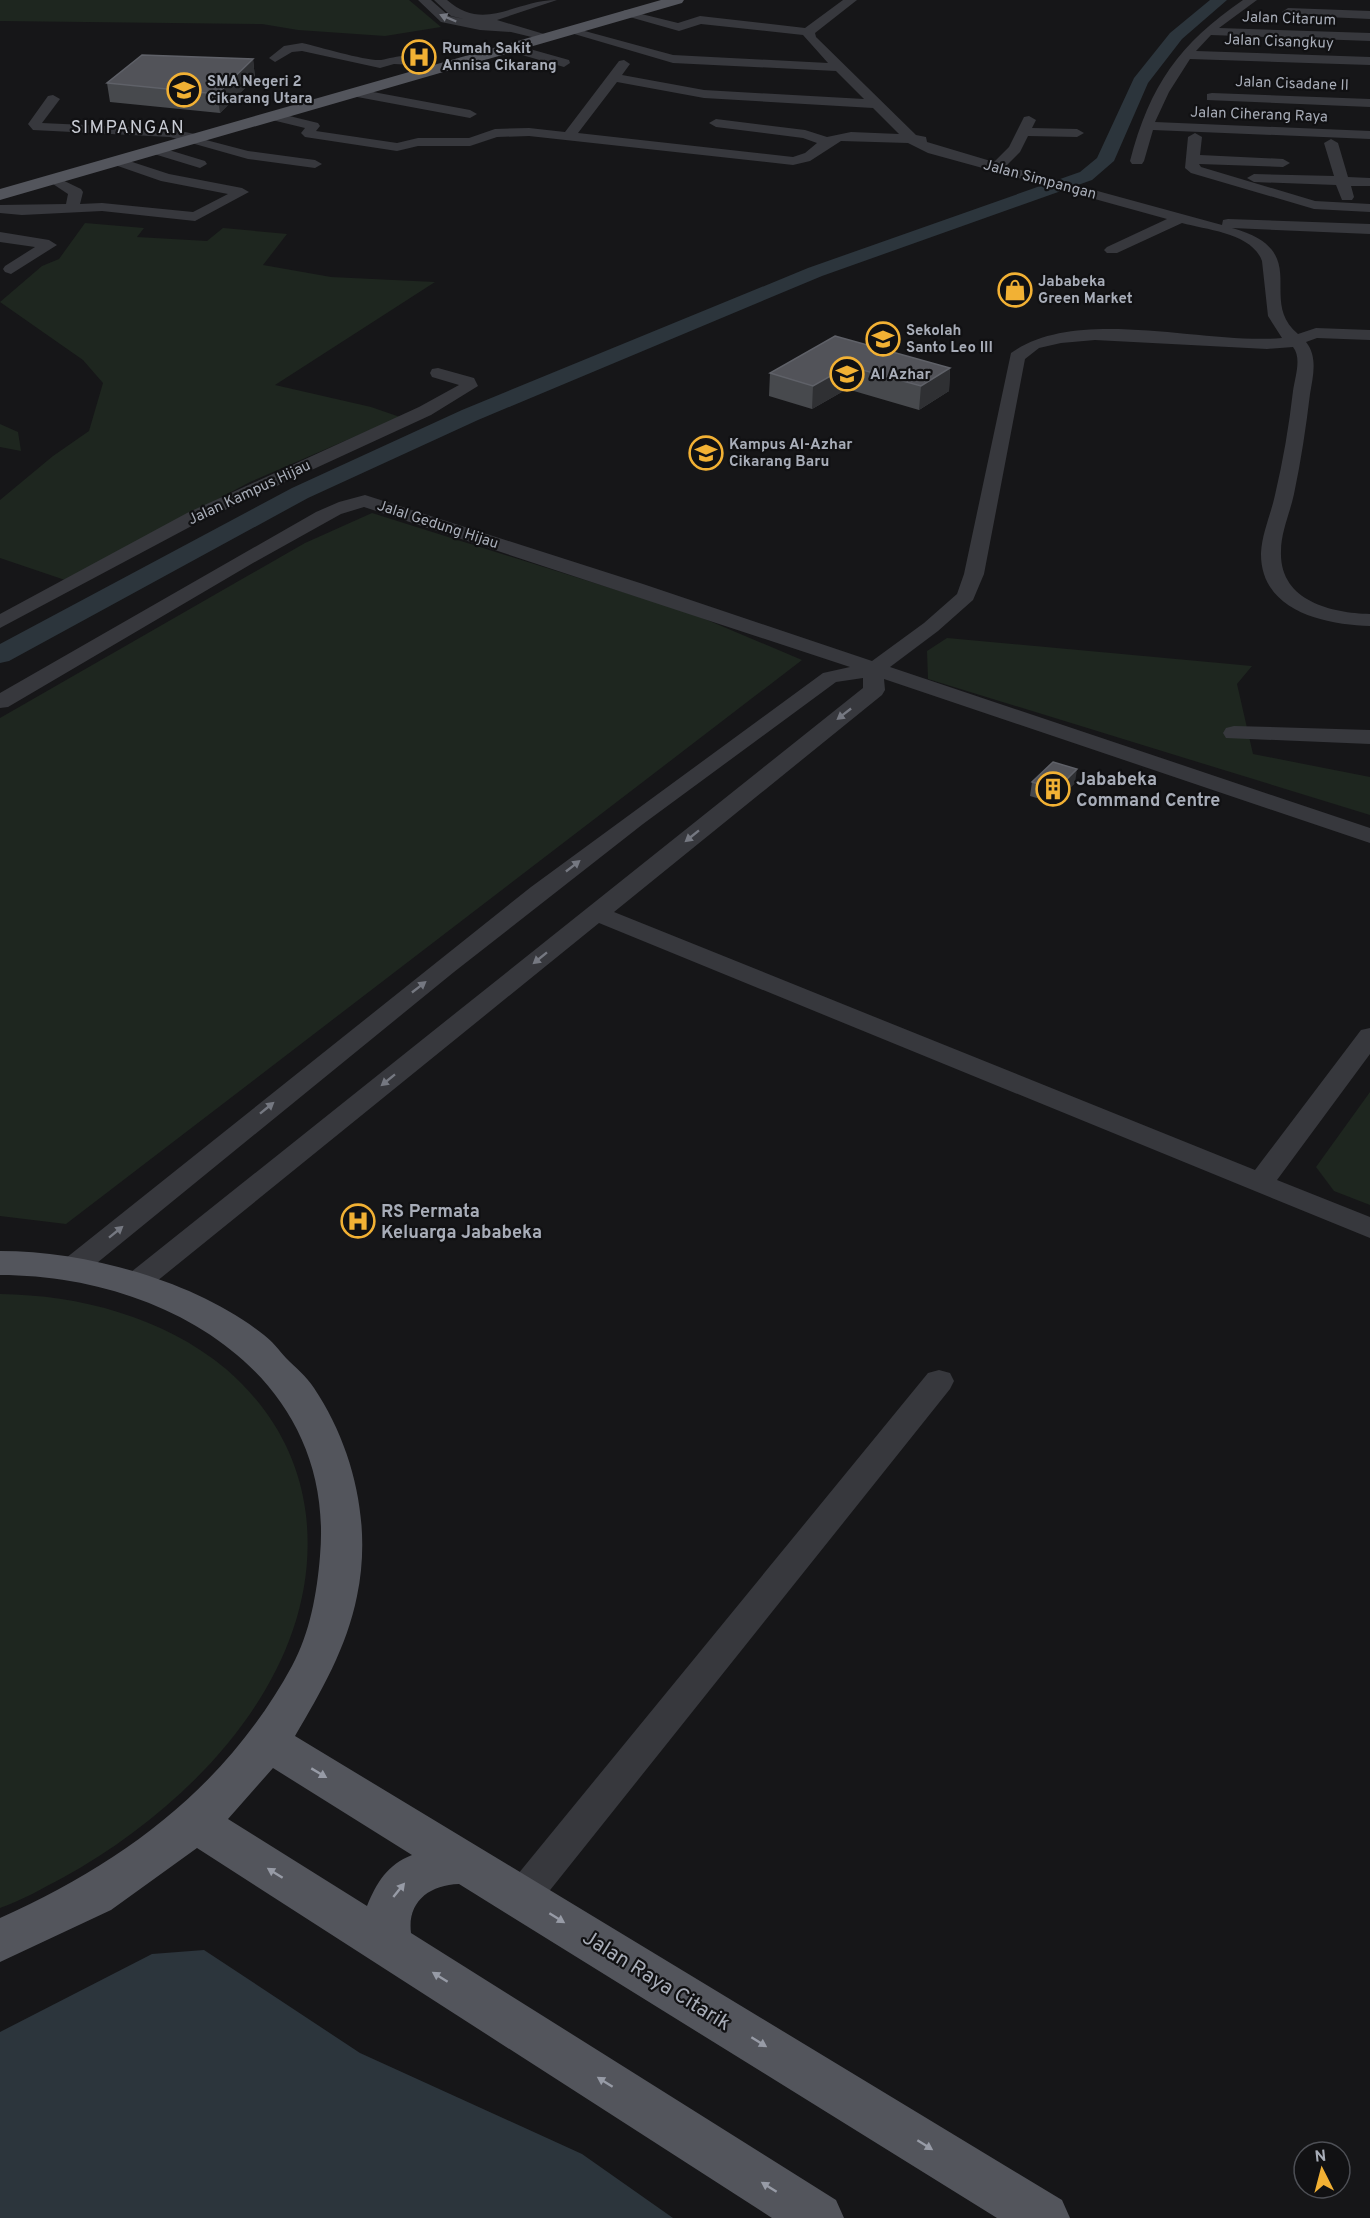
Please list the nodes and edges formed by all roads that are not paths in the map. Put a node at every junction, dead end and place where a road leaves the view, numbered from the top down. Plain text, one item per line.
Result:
1 (424, 0) edge
2 (440, 0) edge
3 (550, 0) edge
4 (677, 0) edge
5 (1300, 1) edge
6 (1246, 4) edge
7 (1370, 4) edge
8 (851, 7) edge
9 (624, 9) junction
10 (1370, 15) edge
11 (485, 20) junction
12 (1288, 21) junction
13 (567, 24) junction
14 (1370, 26) edge
15 (511, 27) junction
16 (1208, 31) junction
17 (808, 32) junction
18 (548, 37) junction
19 (1370, 38) edge
20 (1248, 39) junction
21 (1198, 42) junction
22 (679, 46) dead end
23 (795, 46) dead end
24 (512, 48) junction
25 (819, 48) junction
26 (1370, 49) edge
27 (643, 52) junction
28 (1188, 54) junction
29 (660, 56) junction
30 (275, 58) dead end
31 (1365, 61) edge
32 (752, 62) junction
33 (564, 63) dead end
34 (1225, 66) dead end
35 (447, 67) junction
36 (840, 67) junction
37 (1368, 75) edge
38 (735, 76) dead end
39 (614, 77) junction
40 (1218, 82) dead end
41 (1333, 87) dead end
42 (357, 93) junction
43 (1212, 97) junction
44 (53, 99) dead end
45 (1322, 101) junction
46 (1337, 102) junction
47 (1370, 103) edge
48 (876, 104) junction
49 (442, 107) junction
50 (471, 114) dead end
51 (425, 115) dead end
52 (1327, 116) dead end
53 (277, 117) junction
54 (1203, 117) dead end
55 (116, 119) dead end
56 (716, 123) dead end
57 (1147, 126) junction
58 (104, 130) junction
59 (1077, 133) dead end
60 (570, 135) junction
61 (1370, 135) edge
62 (912, 139) junction
63 (197, 140) junction
64 (830, 141) junction
65 (355, 142) junction
66 (944, 142) dead end
67 (1240, 146) dead end
68 (1193, 147) junction
69 (1328, 148) dead end
70 (159, 151) junction
71 (326, 158) junction
72 (1137, 161) dead end
73 (120, 162) junction
74 (1293, 163) dead end
75 (200, 164) dead end
76 (997, 167) junction
77 (298, 176) dead end
78 (1216, 177) junction
79 (1294, 179) junction
80 (54, 180) junction
81 (1343, 181) junction
82 (1370, 182) edge
83 (0, 195) edge
84 (1296, 201) junction
85 (0, 208) edge
86 (72, 208) junction
87 (1350, 208) junction
88 (1370, 208) edge
89 (1184, 219) junction
90 (1370, 229) edge
91 (2, 235) edge
92 (1112, 250) dead end
93 (11, 269) dead end
94 (1370, 335) edge
95 (1296, 340) junction
96 (438, 373) dead end
97 (1370, 620) edge
98 (0, 622) edge
99 (873, 670) junction
100 (0, 702) edge
101 (1234, 733) dead end
102 (1370, 737) edge
103 (1370, 836) edge
104 (596, 913) junction
105 (1370, 1036) edge
106 (1261, 1182) junction
107 (1370, 1228) edge
108 (0, 1263) edge
109 (71, 1269) junction
110 (136, 1283) junction
111 (939, 1381) dead end
112 (269, 1743) junction
113 (195, 1822) junction
114 (466, 1863) junction
115 (522, 1897) junction
116 (0, 1941) edge
117 (389, 1944) junction
118 (818, 2218) edge
119 (1044, 2218) edge

15 -> 1 street
2 - 11 street
3 - 11 street
4 - 9 main road
5 - 7 street
5 - 12 street
6 - 16 street
6 - 20 street
8 - 17 street
9 - 13 main road
9 - 17 street
10 - 12 street
11 - 15 street
12 - 14 street
13 - 18 main road
13 - 27 street
15 - 18 street
16 - 20 street, Jalan Citarum
16 - 21 street
17 - 25 street, Jalan Simpangan
18 - 24 main road
19 - 20 street, Jalan Citarum
20 - 21 street
20 - 26 street
21 - 28 street
22 - 29 street
23 - 25 street
24 - 33 street
24 - 35 main road
25 - 36 street, Jalan Simpangan
27 - 29 street
27 - 39 street
28 - 31 street, Jalan Cisangkuy
28 - 57 street
29 - 32 street
30 - 35 street
31 - 37 street
32 - 36 street
32 - 38 street
34 - 37 street
35 - 42 main road
36 - 48 street, Jalan Simpangan
39 - 48 street
39 - 60 street
40 - 43 street
41 - 46 street
42 - 49 street
42 - 53 main road
43 - 45 street, Jalan Cisadane II
43 - 54 street
44 - 58 street
45 - 46 street, Jalan Cisadane II
45 - 52 street
46 - 47 street, Jalan Cisadane II
48 - 62 street, Jalan Simpangan
49 - 50 street
49 - 51 street
53 - 63 main road
53 - 65 street
55 - 58 street
56 - 64 street
57 - 61 street, Jalan Ciherang Raya
57 - 72 street
58 - 63 street
59 - 76 street
60 - 64 street
60 - 65 street
62 - 64 street
62 - 66 street
62 - 76 street, Jalan Simpangan
63 - 70 main road
63 - 71 street
65 - 71 street
67 - 68 street
68 - 74 street
68 - 78 street
69 - 81 street
70 - 73 main road
70 - 75 street
71 - 77 street
73 - 80 main road
73 - 86 street
76 - 89 street, Jalan Simpangan
78 - 79 street
78 - 84 street
79 - 81 street
79 - 84 street
80 - 83 main road
80 - 86 street
81 - 82 street
81 - 87 street
84 - 87 street
85 - 86 street
87 - 88 street
89 - 90 street
89 - 92 street
89 - 95 street, Jalan Simpangan
91 - 93 street
94 - 95 street
95 - 97 street
95 - 99 street
96 - 98 street, Jalan Kampus Hijau
99 - 100 street, Jalal Gedung Hijau
99 - 103 street, Jalal Gedung Hijau
99 -> 104 street
109 -> 99 street
101 - 102 street
104 - 106 street
104 -> 110 street
105 - 106 street
106 - 107 street
108 - 109 main road
109 - 110 main road
110 - 112 main road
111 - 115 street
112 - 113 main road
112 -> 114 main road, Jalan Raya Citarik
113 - 116 main road
117 -> 113 main road
114 - 115 main road, Jalan Raya Citarik
117 -> 114 main road
115 -> 119 main road, Jalan Raya Citarik
118 -> 117 main road

